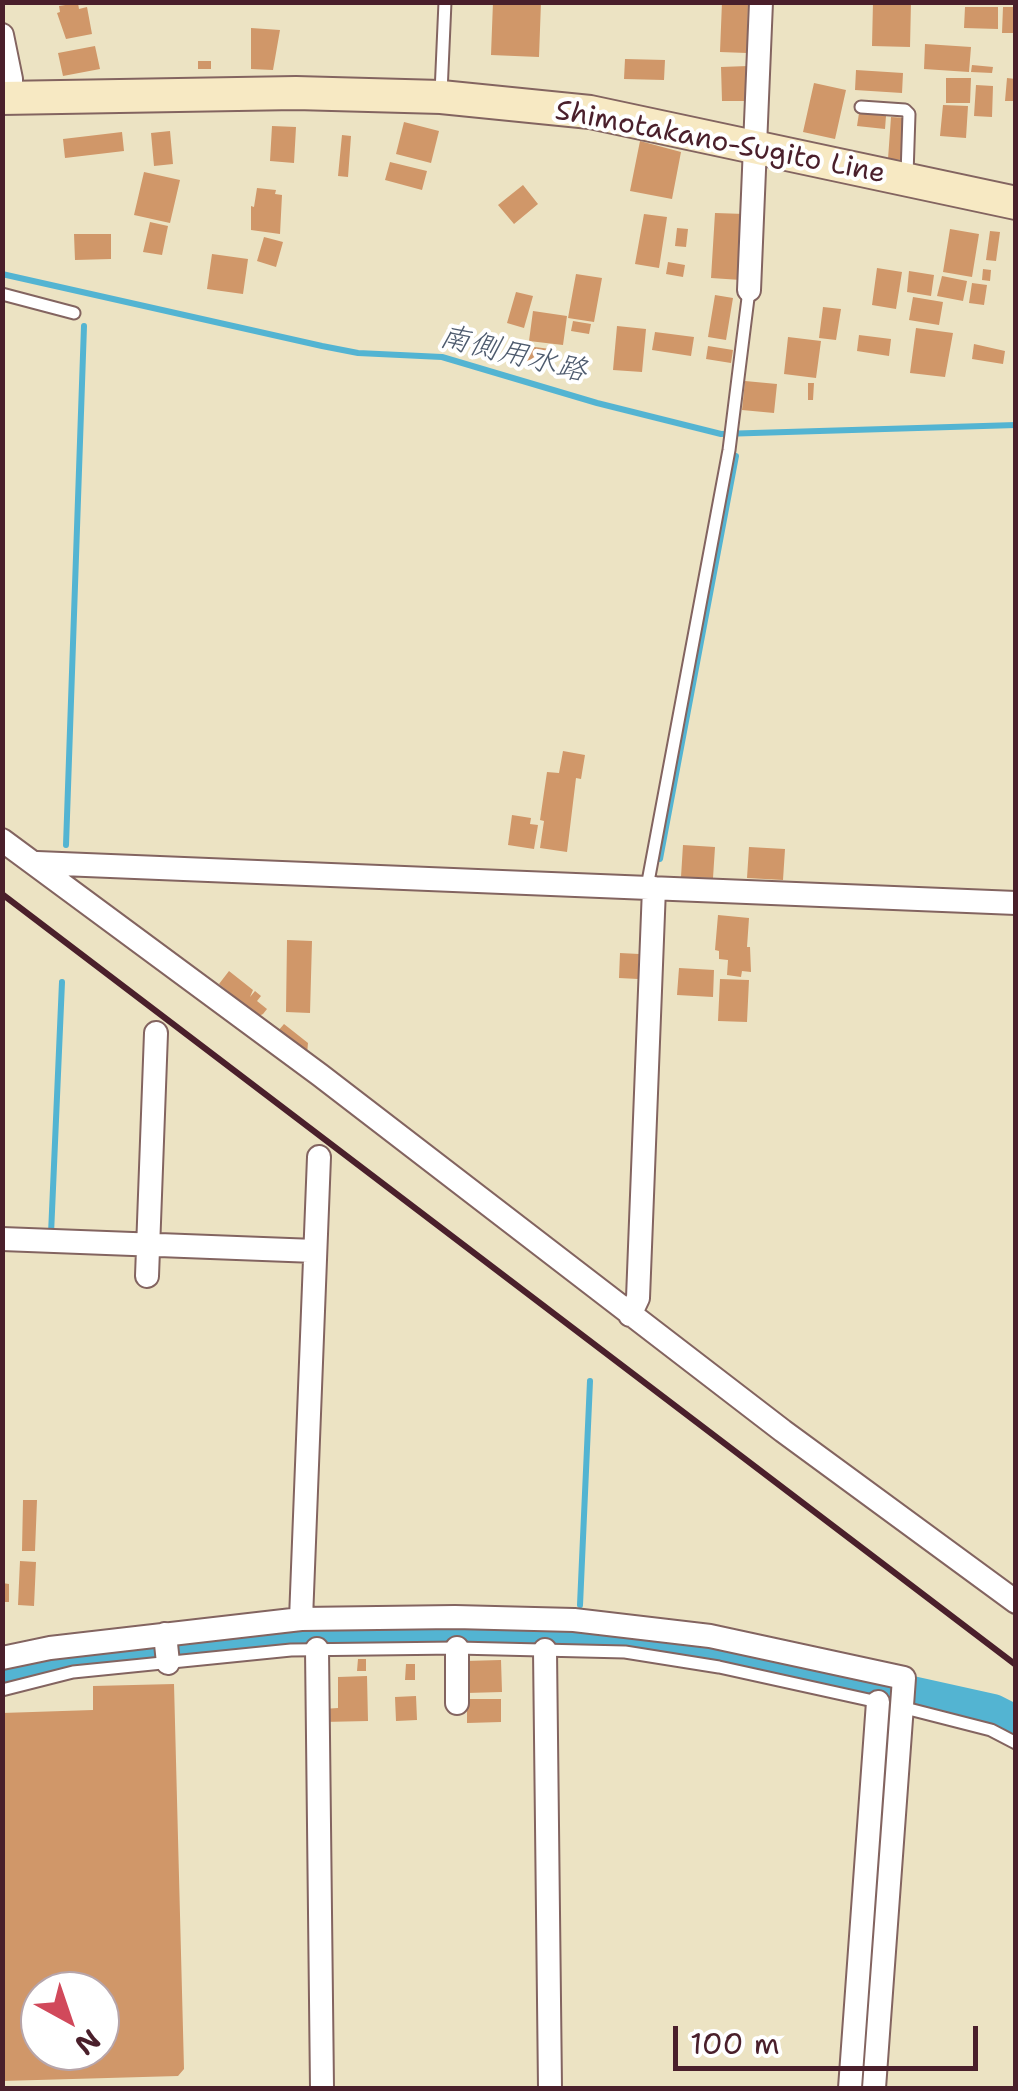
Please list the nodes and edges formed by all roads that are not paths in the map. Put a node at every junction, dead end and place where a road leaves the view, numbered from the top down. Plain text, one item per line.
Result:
1 (445, 2) edge
2 (761, 2) edge
3 (2, 35) edge
4 (441, 97) junction
5 (7, 98) edge
6 (861, 107) dead end
7 (755, 148) junction
8 (906, 180) junction
9 (1016, 203) edge
10 (749, 290) joint
11 (2, 294) edge
12 (74, 313) dead end
13 (2, 840) edge
14 (37, 863) junction
15 (651, 888) junction
16 (1016, 903) edge
17 (156, 1033) dead end
18 (318, 1157) dead end
19 (2, 1238) edge
20 (148, 1244) junction
21 (315, 1251) junction
22 (147, 1276) dead end
23 (630, 1316) junction
24 (1016, 1602) edge
25 (301, 1618) junction
26 (166, 1634) junction
27 (457, 1648) junction
28 (317, 1649) junction
29 (545, 1650) junction
30 (2, 1658) edge
31 (168, 1663) junction
32 (2, 1690) edge
33 (457, 1703) dead end
34 (890, 1704) junction
35 (1016, 1743) edge
36 (322, 2088) edge
37 (550, 2088) edge
38 (850, 2088) edge
39 (874, 2088) edge

1 - 4 lane
2 - 7 street
3 - 5 street
4 - 5 main road, Shimotakano-Sugito Line
4 - 7 main road, Shimotakano-Sugito Line
6 - 8 lane
7 - 8 main road, Shimotakano-Sugito Line
7 - 10 street
8 - 9 main road, Shimotakano-Sugito Line
10 - 15 lane
11 - 12 lane
13 - 14 street
14 - 15 street
14 - 23 street
15 - 16 street
15 - 23 street
17 - 20 street
18 - 21 street
19 - 20 street
20 - 21 street
20 - 22 street
21 - 25 street
23 - 24 street
25 - 26 street
25 - 34 street
26 - 30 street
26 - 31 street
27 - 28 lane
27 - 29 lane
27 - 33 street
28 - 31 lane
28 - 36 street
29 - 34 lane
29 - 37 street
31 - 32 lane
34 - 35 lane
34 - 38 street
34 - 39 street

